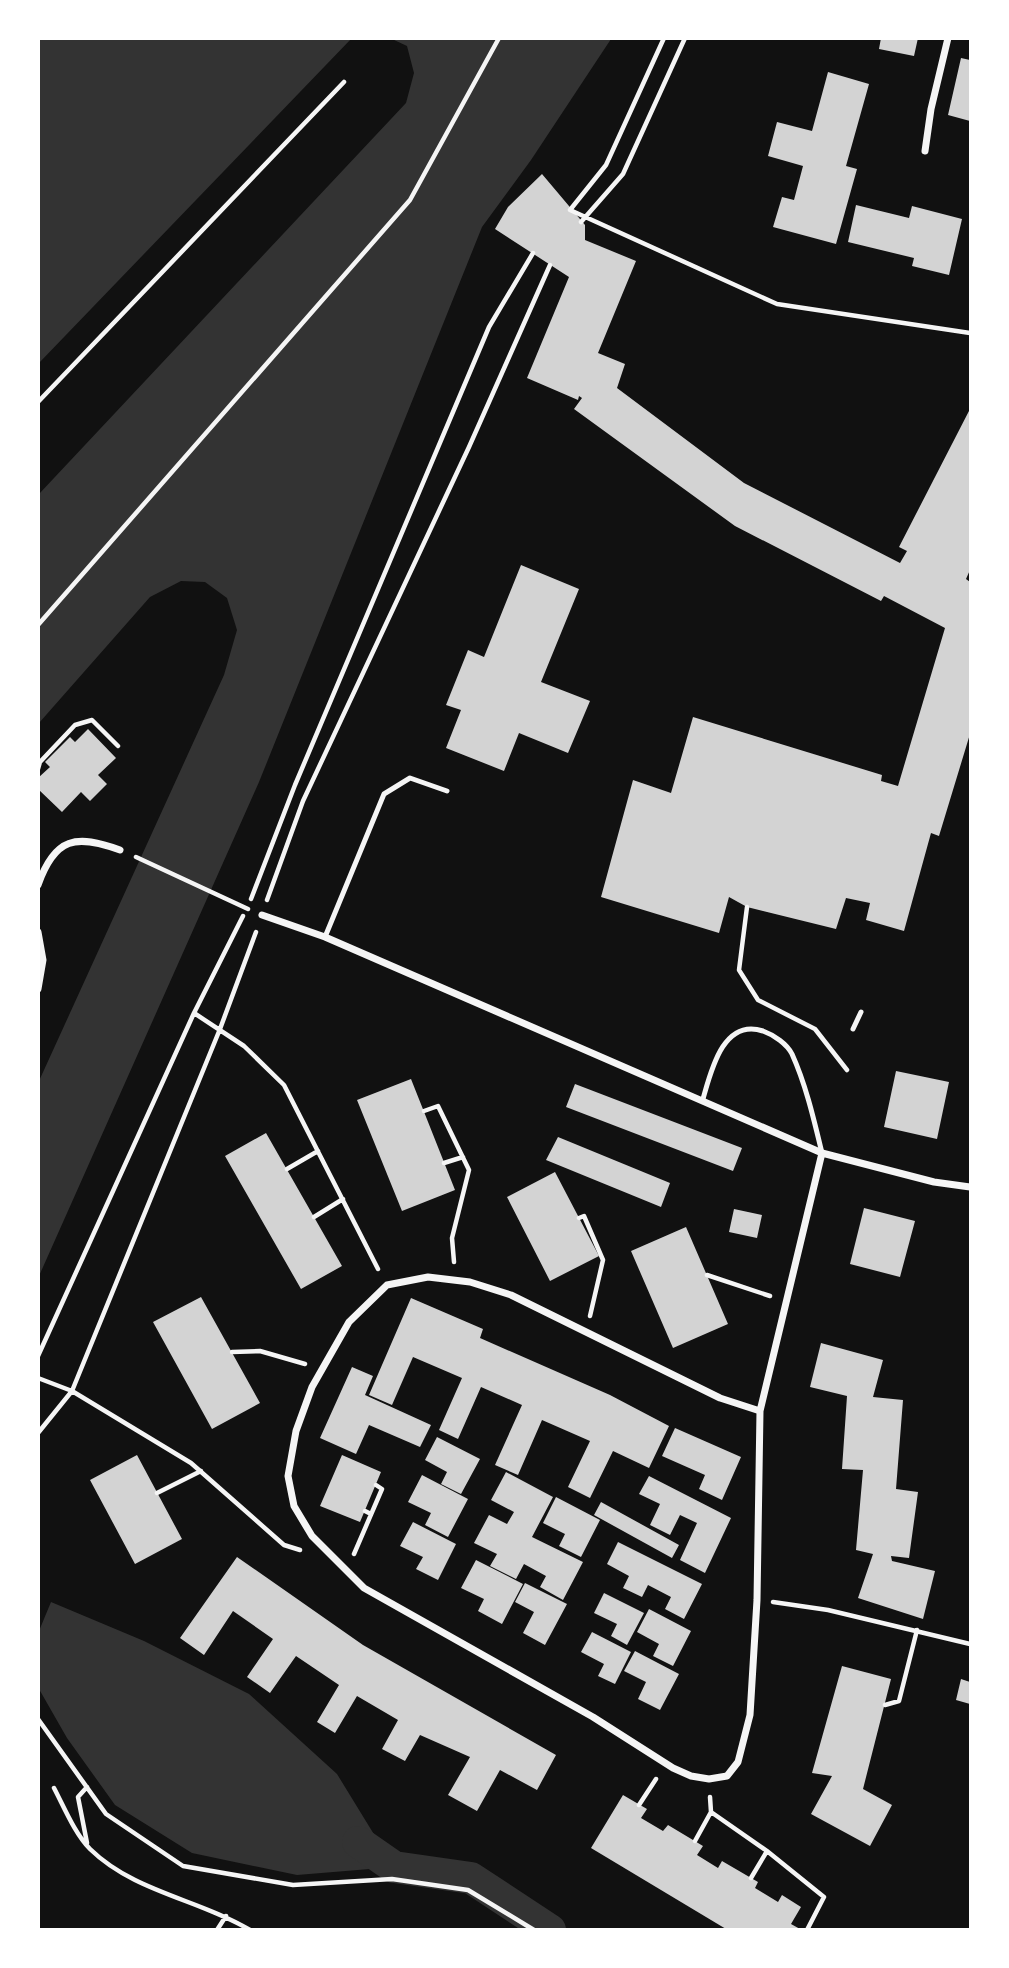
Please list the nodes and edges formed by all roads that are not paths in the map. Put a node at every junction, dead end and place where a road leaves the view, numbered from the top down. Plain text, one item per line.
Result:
1 (948, 38) edge
2 (925, 151) dead end
3 (447, 791) dead end
4 (120, 850) road end
5 (38, 885) edge
6 (262, 915) road end
7 (38, 932) edge
8 (325, 937) junction
9 (38, 989) edge
10 (862, 1012) dead end
11 (853, 1029) dead end
12 (703, 1099) junction
13 (822, 1153) junction
14 (971, 1187) edge
15 (760, 1411) junction

1 - 2 street
3 - 8 lane
4 - 5 street
6 - 8 street
7 - 9 street
8 - 12 street
10 - 11 lane
12 - 13 street
12 - 13 lane
13 - 14 street
13 - 15 street
15 - 15 street

